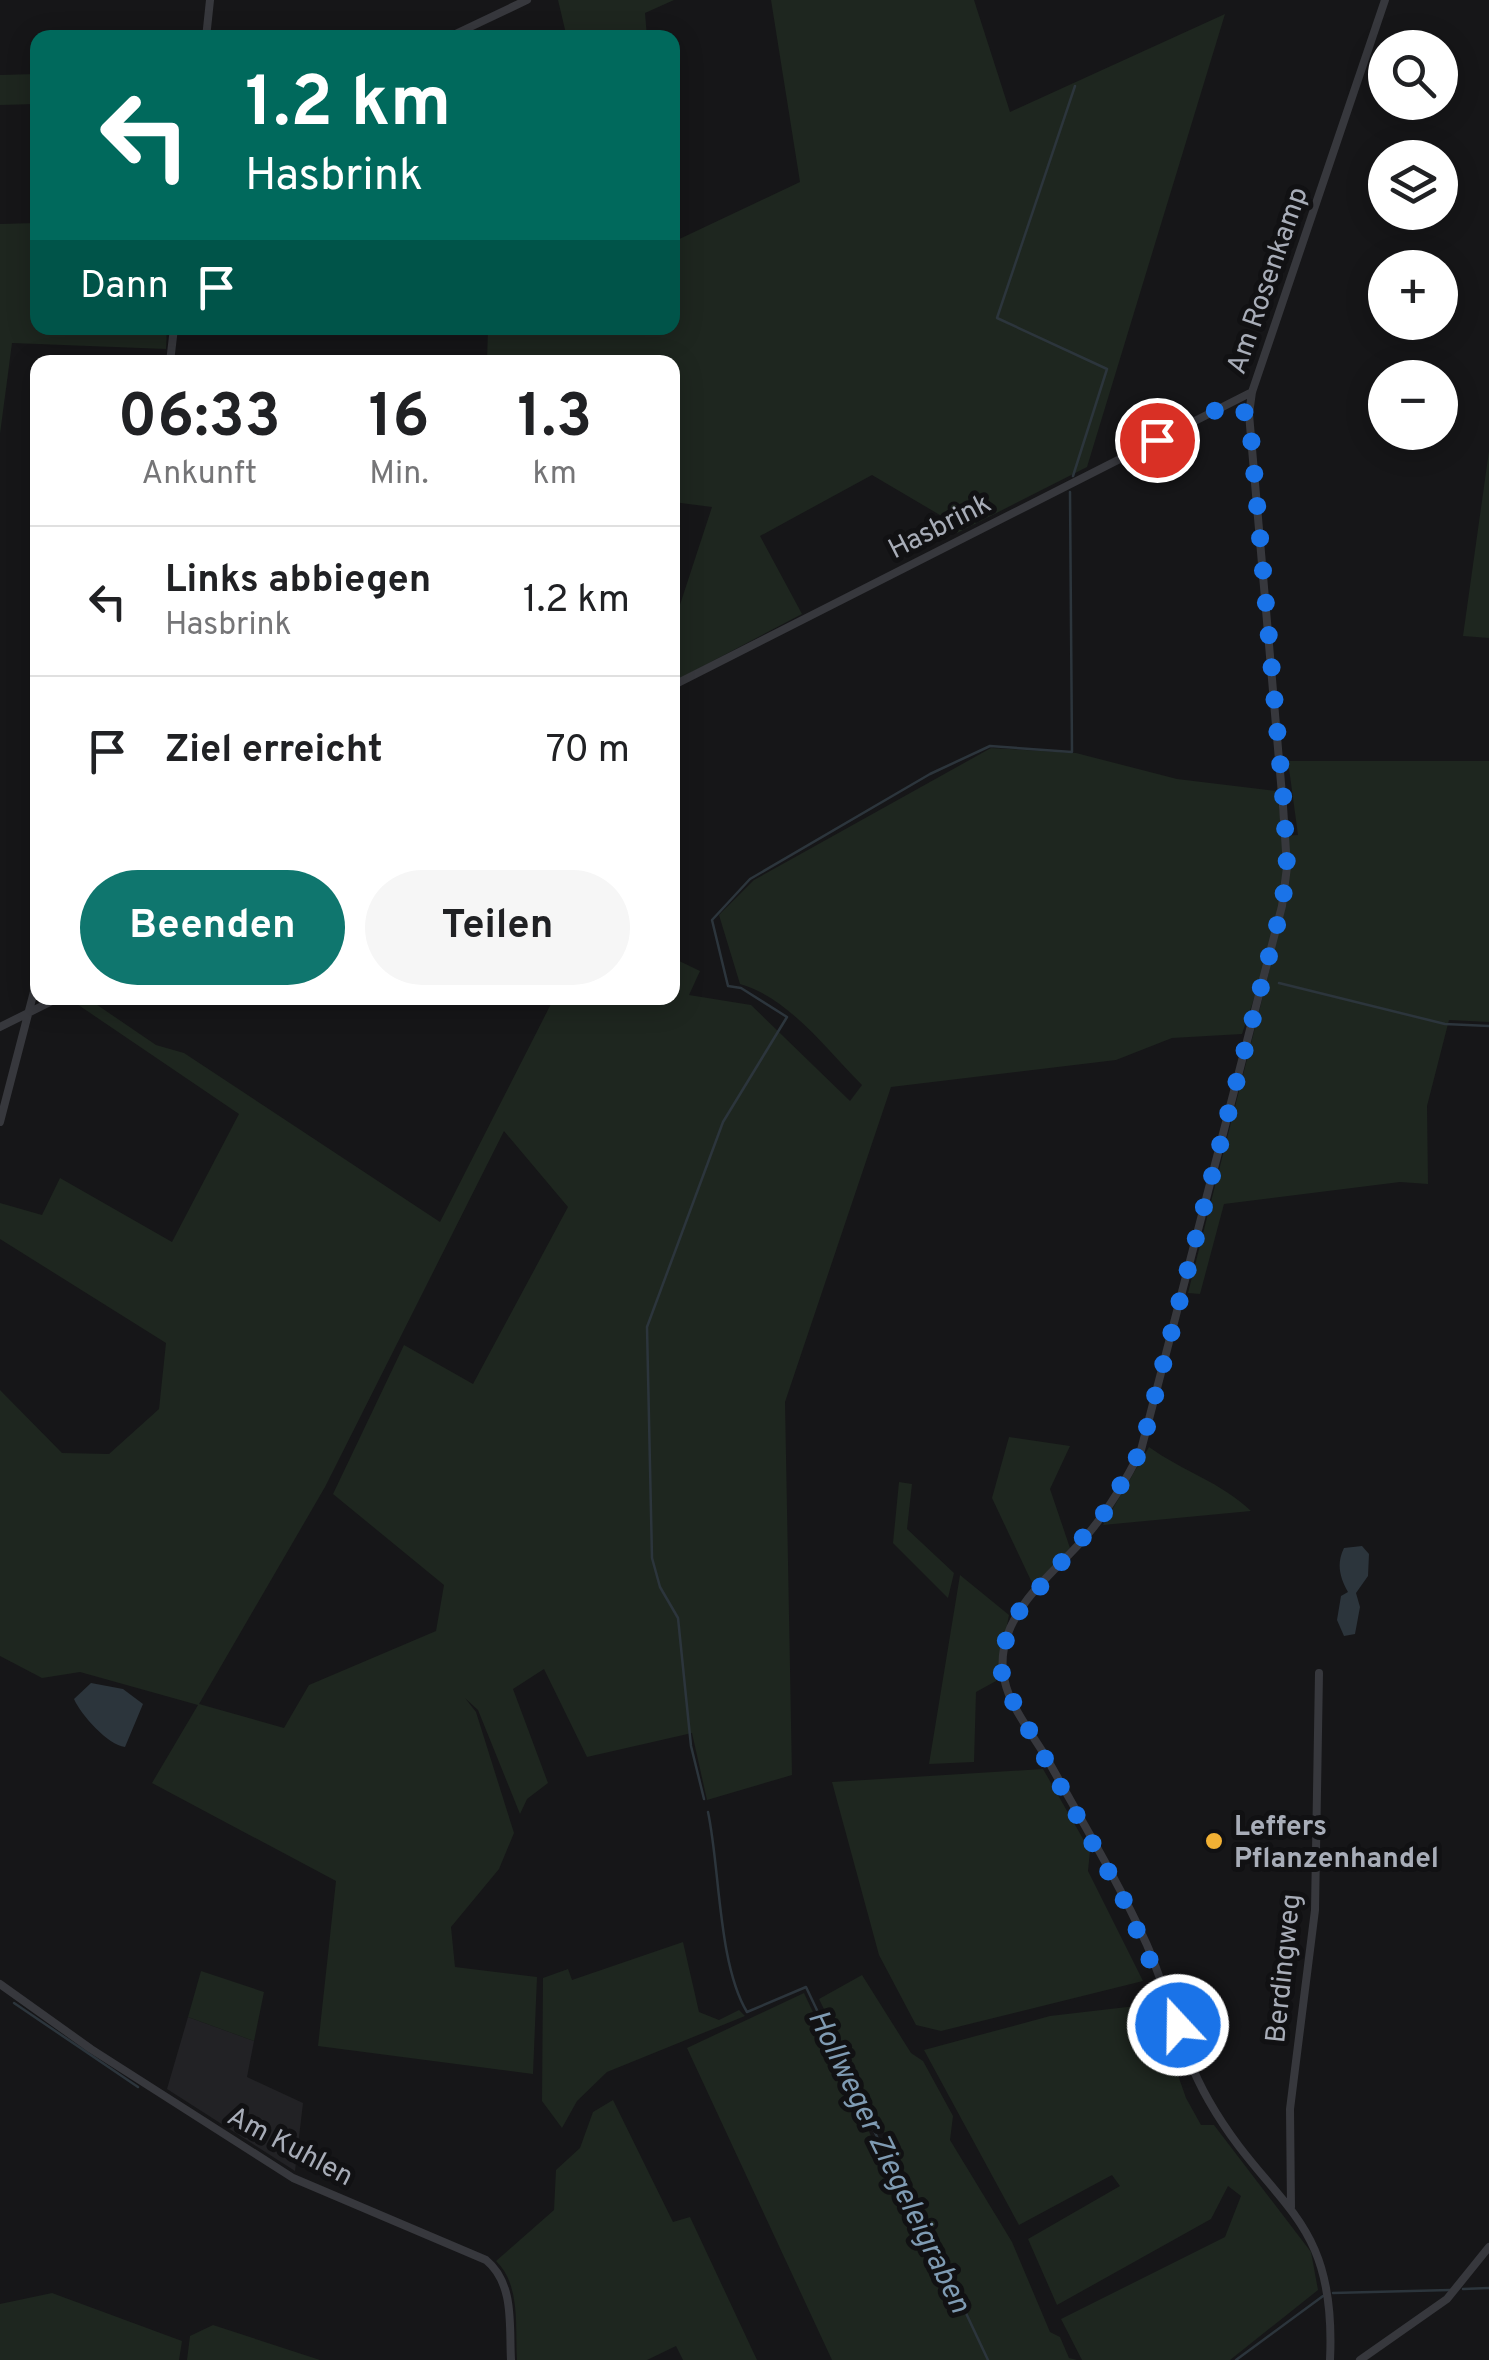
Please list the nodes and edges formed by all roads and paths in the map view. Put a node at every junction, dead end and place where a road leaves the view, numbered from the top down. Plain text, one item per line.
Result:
1 (210, 0) edge
2 (526, 0) edge
3 (1385, 0) edge
4 (207, 30) edge
5 (464, 30) edge
6 (1252, 392) junction
7 (1226, 405) junction
8 (1249, 414) junction
9 (680, 682) edge
10 (30, 1005) edge
11 (43, 1005) edge
12 (28, 1012) junction
13 (0, 1027) edge
14 (0, 1122) edge
15 (1319, 1673) dead end
16 (0, 1984) edge
17 (1292, 2206) junction
18 (1489, 2246) edge
19 (1332, 2358) edge
20 (511, 2360) edge
21 (1360, 2360) edge

1 - 4 street
2 - 5 street
3 - 6 street, Am Rosenkamp
6 - 7 street, Hasbrink
6 - 8 street, Am Rosenkamp
7 - 8 street
7 - 9 street, Hasbrink
8 - 17 street, Am Rosenkamp
10 - 12 street
11 - 12 street
12 - 13 street
12 - 14 street
15 - 17 street, Berdingweg
16 - 20 street, Am Kuhlen
17 - 19 street, Am Rosenkamp
18 - 21 street

